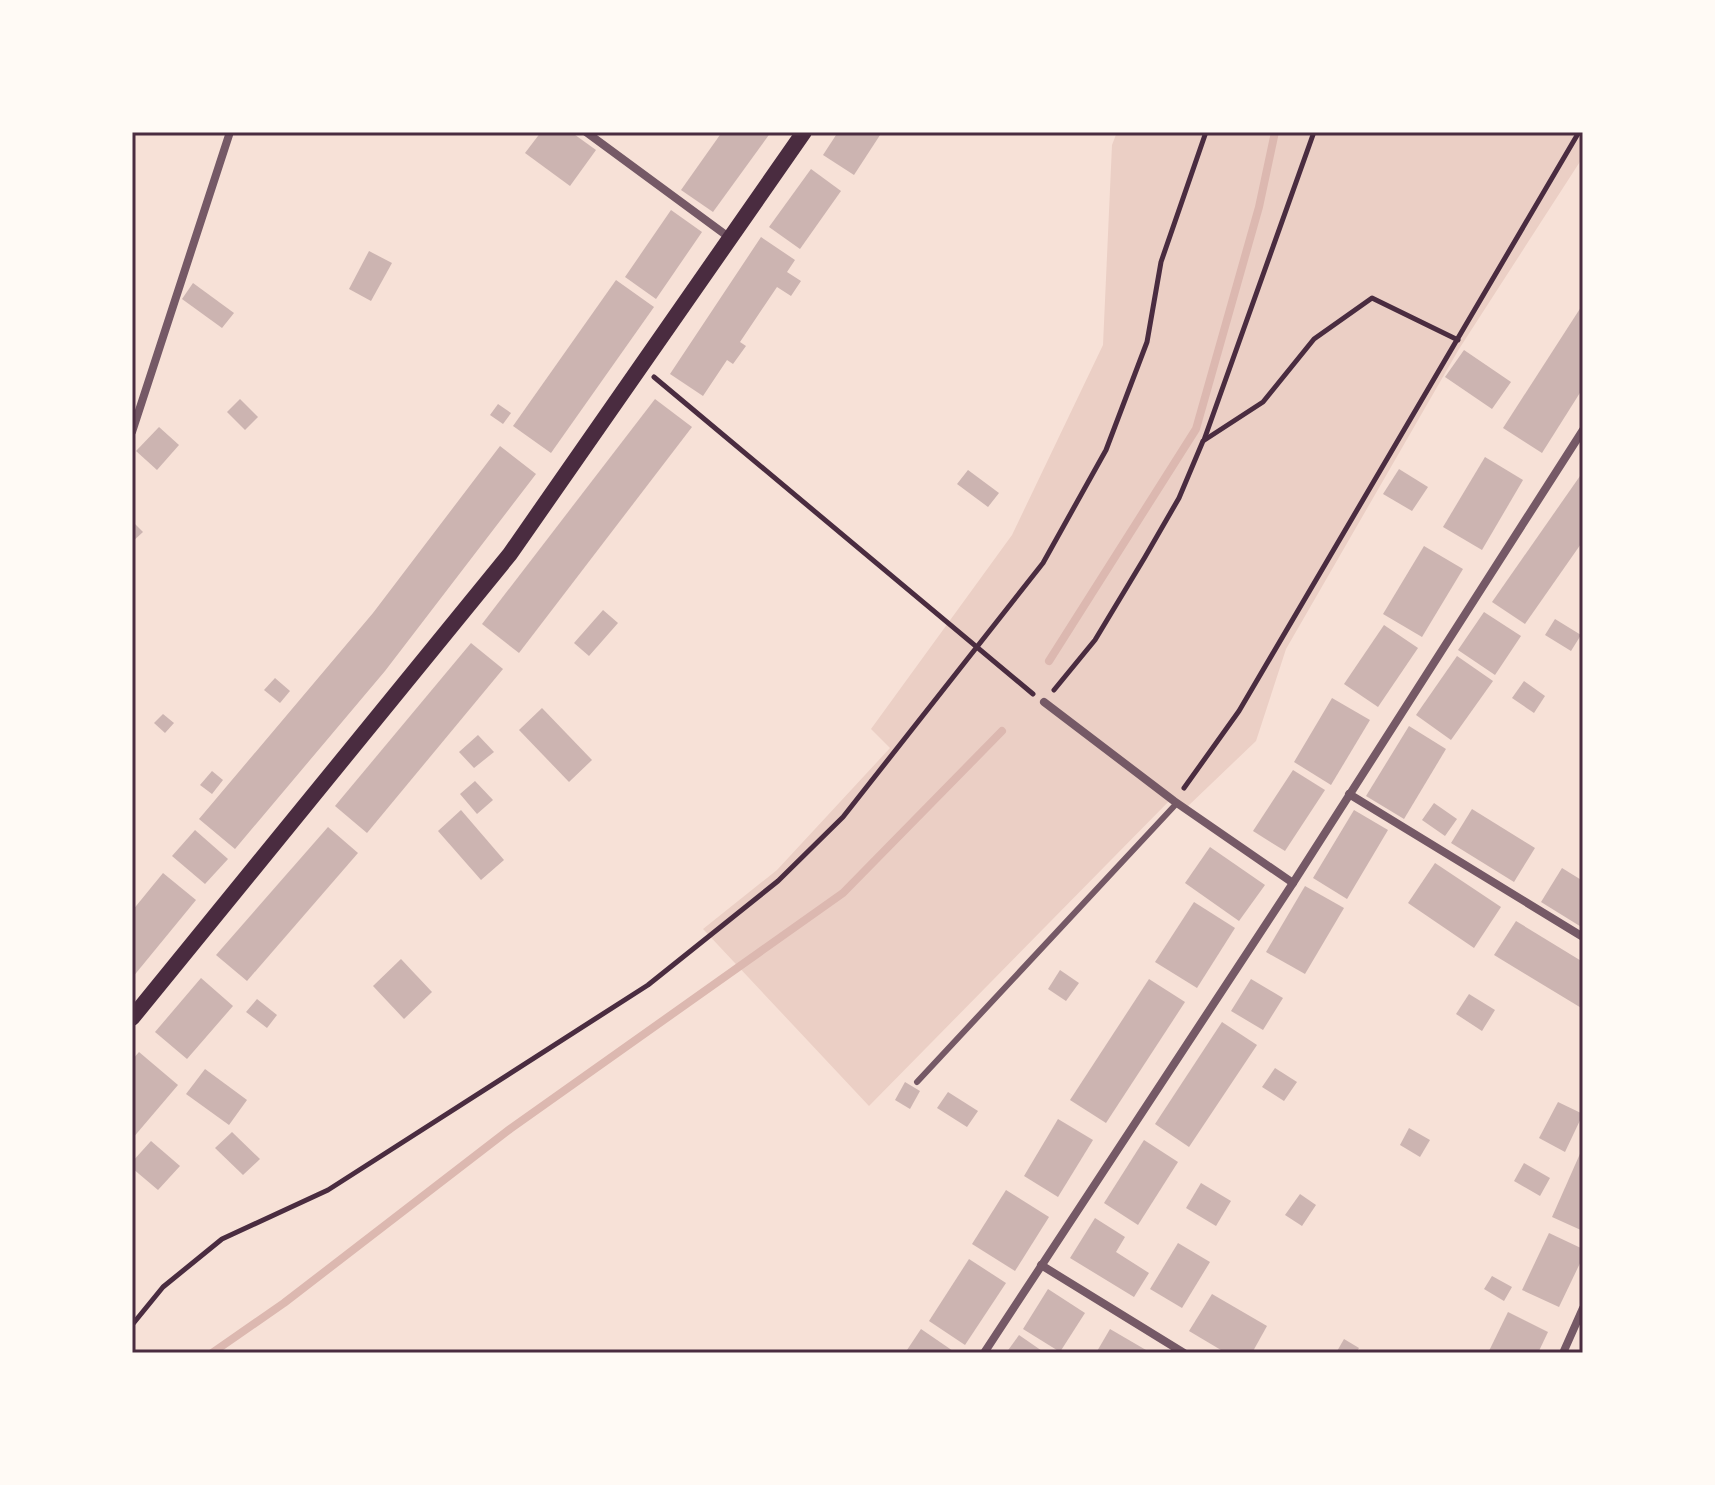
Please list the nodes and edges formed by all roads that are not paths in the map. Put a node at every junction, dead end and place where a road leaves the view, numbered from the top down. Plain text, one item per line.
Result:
1 (230, 132) edge
2 (586, 132) edge
3 (804, 132) edge
4 (731, 238) junction
5 (1583, 430) edge
6 (132, 432) edge
7 (1041, 700) road end
8 (1349, 794) junction
9 (1175, 802) junction
10 (1293, 883) junction
11 (1583, 937) edge
12 (132, 1018) edge
13 (917, 1082) dead end
14 (1041, 1265) junction
15 (1583, 1308) edge
16 (984, 1353) edge
17 (1184, 1353) edge
18 (1563, 1353) edge

1 - 6 street
2 - 4 street
3 - 4 main road
4 - 12 main road
5 - 8 street
7 - 9 street
8 - 10 street
8 - 11 street
9 - 10 street
9 - 13 lane
10 - 14 street
14 - 16 street
14 - 17 street
15 - 18 street

